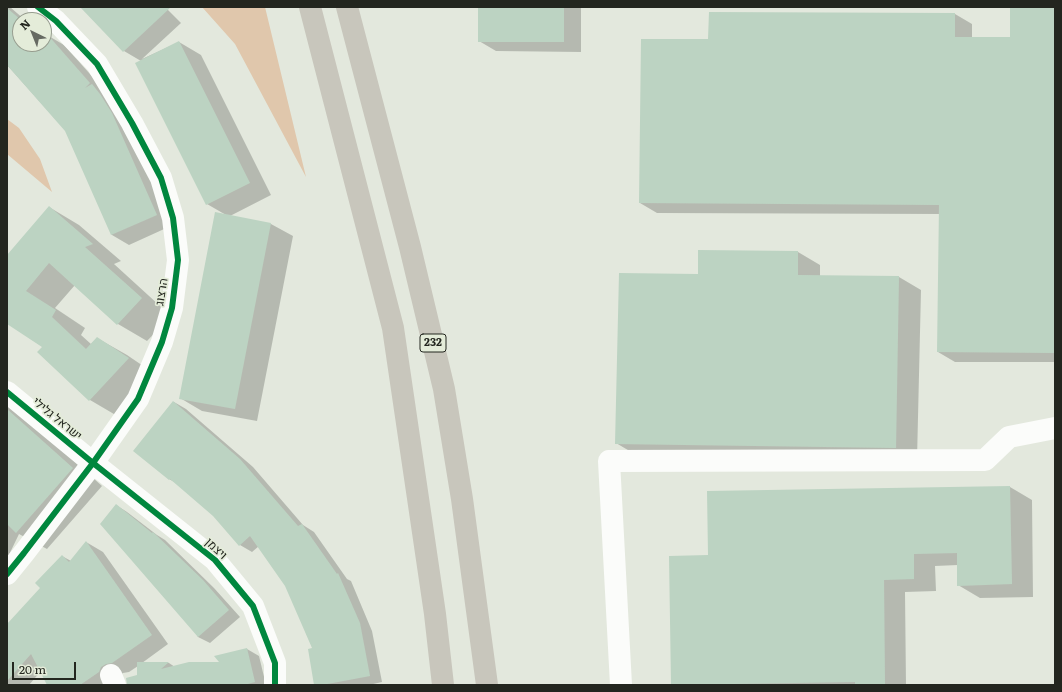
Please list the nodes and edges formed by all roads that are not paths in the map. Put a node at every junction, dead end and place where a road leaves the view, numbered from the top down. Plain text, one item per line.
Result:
1 (38, 7) edge
2 (310, 7) edge
3 (347, 7) edge
4 (7, 392) edge
5 (1055, 428) edge
6 (93, 462) junction
7 (7, 574) edge
8 (274, 685) edge
9 (443, 685) edge
10 (487, 685) edge
11 (621, 685) edge

1 - 6 street, הרצוג
2 - 9 main road
3 - 10 main road, 232
4 - 6 street, ישראל גלילי
5 - 11 street
6 - 7 street, הרצוג
6 - 8 street, ויצמן

